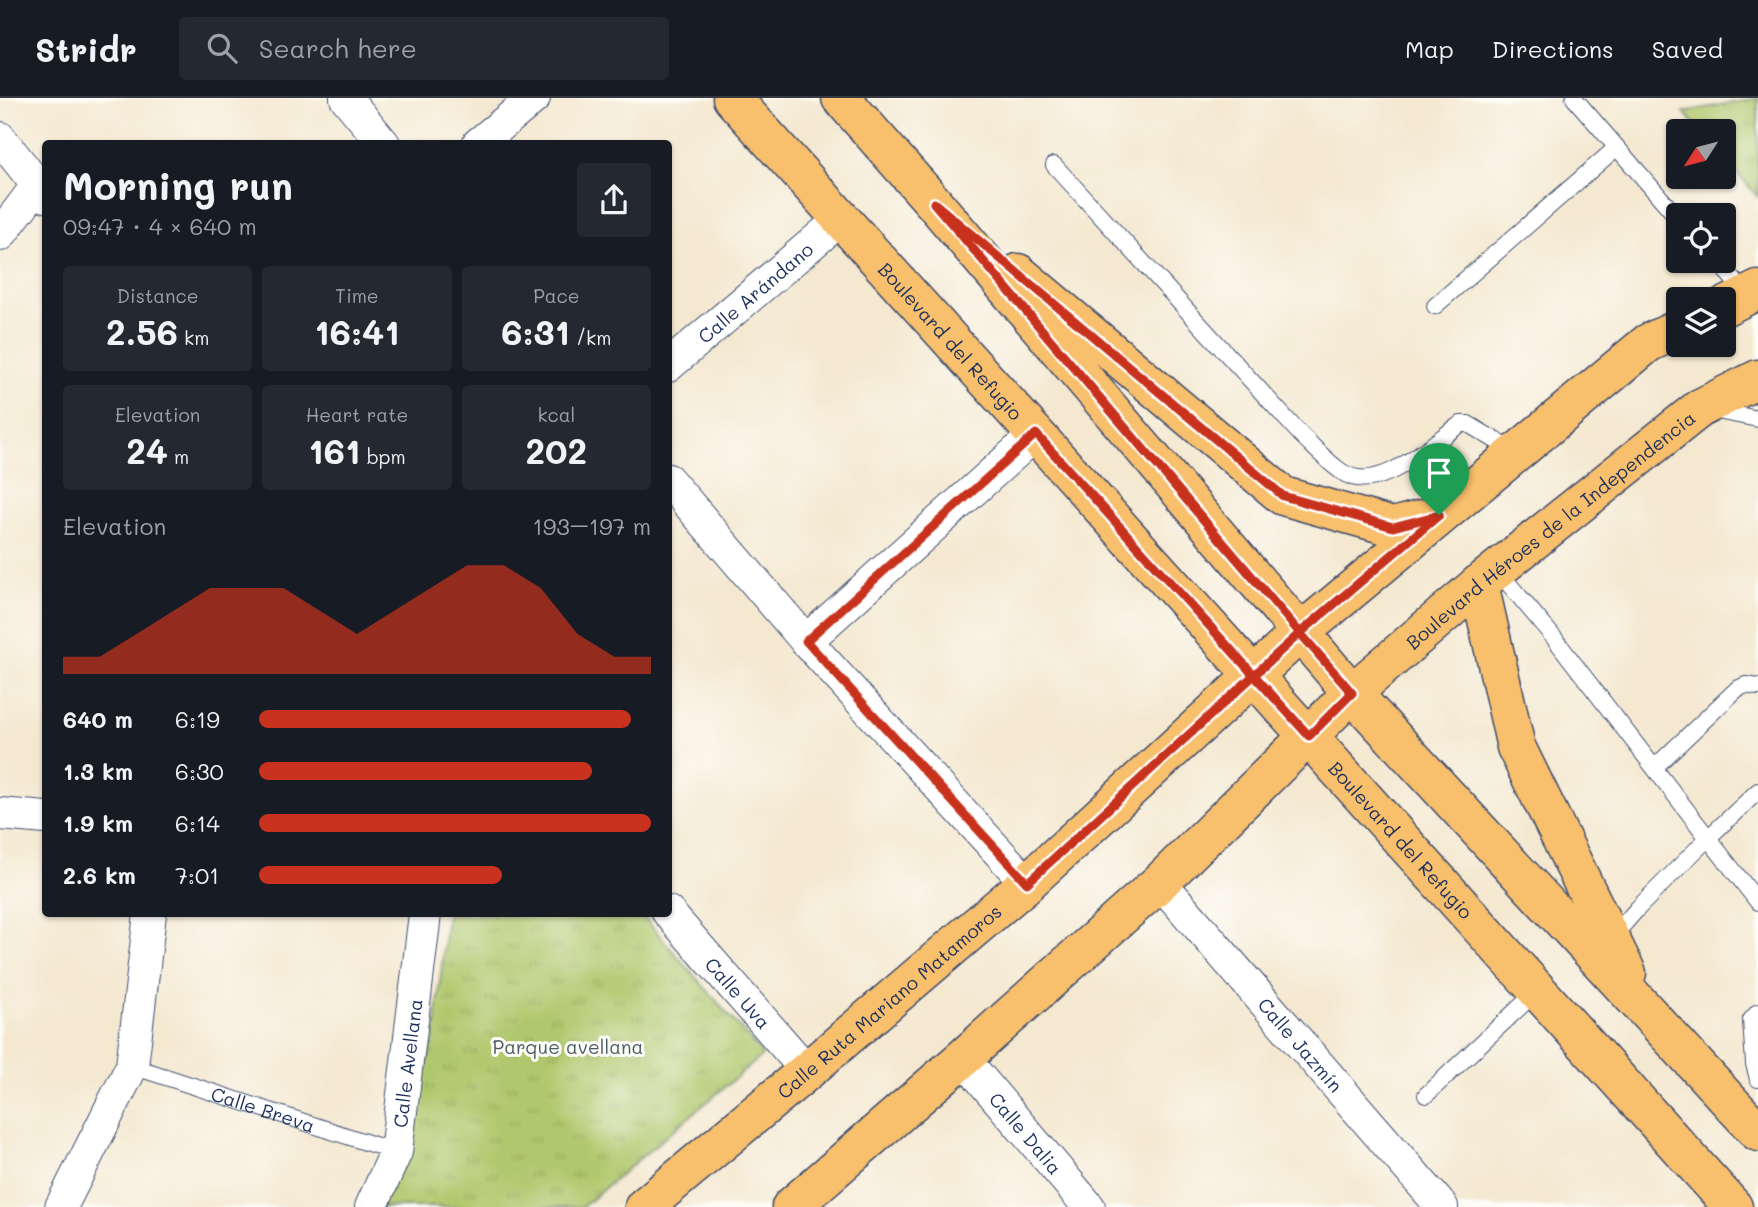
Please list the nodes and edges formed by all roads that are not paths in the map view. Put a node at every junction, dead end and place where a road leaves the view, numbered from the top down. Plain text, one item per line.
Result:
1 (346, 98) edge
2 (534, 98) edge
3 (732, 98) edge
4 (841, 98) edge
5 (1574, 98) edge
6 (0, 138) edge
7 (381, 140) edge
8 (483, 140) edge
9 (1616, 148) junction
10 (1054, 166) dead end
11 (41, 191) edge
12 (934, 203) junction
13 (1666, 204) edge
14 (841, 219) junction
15 (0, 235) edge
16 (1726, 273) edge
17 (1743, 297) edge
18 (1435, 306) dead end
19 (1666, 335) edge
20 (672, 363) edge
21 (1758, 379) edge
22 (1700, 408) junction
23 (1758, 419) edge
24 (1036, 434) junction
25 (1515, 452) junction
26 (672, 485) edge
27 (1439, 515) junction
28 (1488, 577) junction
29 (1300, 633) junction
30 (806, 641) junction
31 (1254, 674) junction
32 (1758, 687) edge
33 (1352, 693) junction
34 (1309, 736) junction
35 (1655, 766) junction
36 (1755, 800) edge
37 (0, 814) edge
38 (42, 818) edge
39 (1708, 838) junction
40 (1160, 881) junction
41 (1027, 883) junction
42 (1758, 902) edge
43 (150, 917) edge
44 (425, 917) edge
45 (672, 917) edge
46 (1603, 947) junction
47 (1538, 990) junction
48 (1758, 1012) edge
49 (963, 1058) junction
50 (132, 1066) junction
51 (807, 1071) junction
52 (1758, 1079) edge
53 (1426, 1095) dead end
54 (1758, 1132) edge
55 (396, 1152) junction
56 (61, 1207) edge
57 (371, 1207) edge
58 (643, 1207) edge
59 (791, 1207) edge
60 (1089, 1207) edge
61 (1442, 1207) edge
62 (1733, 1207) edge

1 - 7 street
2 - 8 street
3 - 14 main road, Boulevard del Refugio
4 - 12 main road
5 - 9 lane
6 - 11 street
9 - 13 lane
9 - 18 lane
10 - 25 lane
11 - 15 street
12 - 27 main road
12 - 29 main road
14 - 20 street, Calle Arándano
14 - 24 main road, Boulevard del Refugio
16 - 17 lane
19 - 25 main road
21 - 22 main road, Boulevard Héroes de la Independencia
22 - 23 lane
22 - 28 main road, Boulevard Héroes de la Independencia
24 - 30 street
24 - 31 main road, Boulevard del Refugio
25 - 27 main road
26 - 30 street
27 - 29 main road
28 - 33 main road, Boulevard Héroes de la Independencia
28 - 35 lane
28 - 46 main road
29 - 31 main road, Calle Ruta Mariano Matamoros
29 - 33 main road
30 - 41 street
31 - 34 main road, Boulevard del Refugio
31 - 41 main road, Calle Ruta Mariano Matamoros
32 - 35 lane
33 - 34 main road, Boulevard Héroes de la Independencia
33 - 46 main road
34 - 40 main road
34 - 47 main road, Boulevard del Refugio
35 - 39 lane
36 - 39 lane
37 - 38 street
39 - 42 lane
39 - 46 lane
40 - 49 main road
40 - 61 street, Calle Jazmín
41 - 51 main road, Calle Ruta Mariano Matamoros
43 - 50 street
44 - 55 street, Calle Avellana
45 - 51 street, Calle Uva
46 - 54 main road
47 - 53 lane
47 - 62 main road, Boulevard del Refugio
48 - 52 lane
49 - 59 main road
49 - 60 street, Calle Dalia
50 - 55 lane, Calle Breva
50 - 56 street
51 - 58 main road, Calle Ruta Mariano Matamoros
55 - 57 street, Calle Avellana

